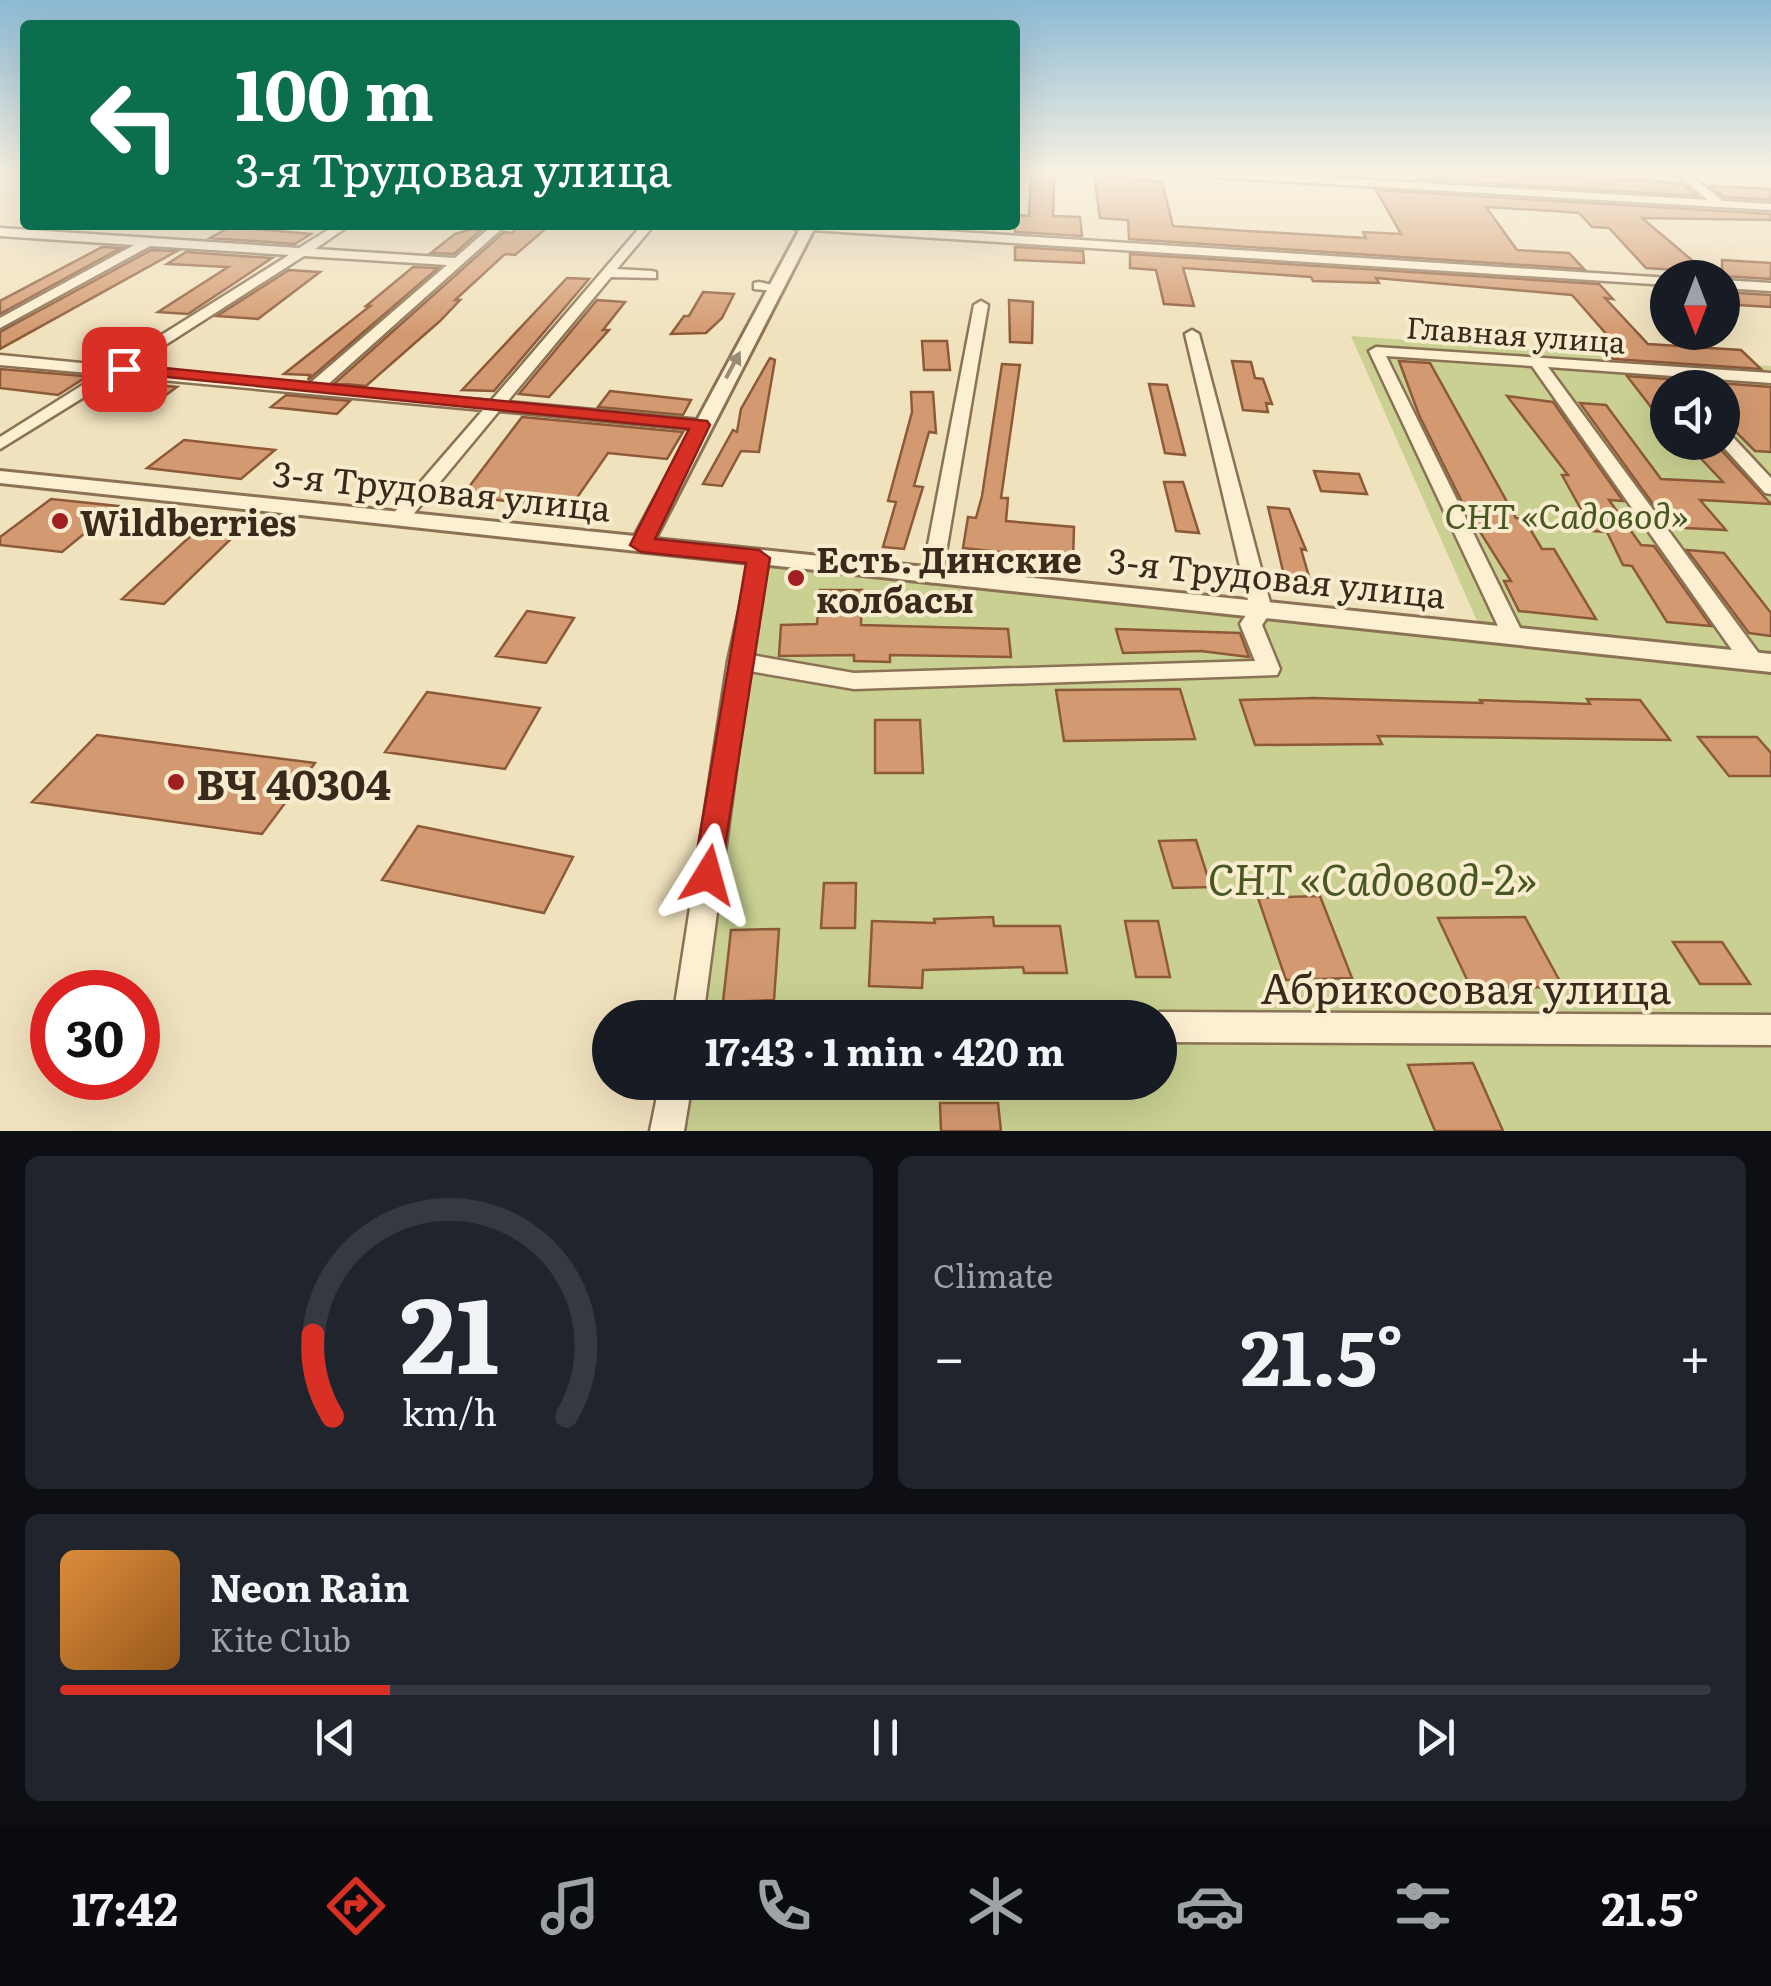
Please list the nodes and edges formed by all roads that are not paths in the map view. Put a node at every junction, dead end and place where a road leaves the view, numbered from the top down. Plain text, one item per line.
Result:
1 (336, 230) edge
2 (494, 230) edge
3 (644, 230) edge
4 (806, 230) edge
5 (871, 230) edge
6 (0, 232) edge
7 (20, 234) junction
8 (0, 242) edge
9 (146, 243) junction
10 (303, 251) junction
11 (457, 262) junction
12 (609, 273) junction
13 (651, 275) dead end
14 (1650, 280) edge
15 (1740, 285) edge
16 (1771, 288) edge
17 (981, 305) dead end
18 (0, 324) edge
19 (1192, 334) dead end
20 (0, 360) edge
21 (1536, 361) junction
22 (124, 369) junction
23 (1662, 370) edge
24 (1740, 376) edge
25 (1771, 378) edge
26 (312, 390) junction
27 (493, 406) junction
28 (701, 425) junction
29 (0, 444) edge
30 (1740, 455) edge
31 (0, 477) edge
32 (1771, 489) edge
33 (398, 519) junction
34 (641, 545) junction
35 (759, 558) junction
36 (932, 576) junction
37 (1261, 610) junction
38 (1513, 636) junction
39 (739, 660) junction
40 (1761, 662) edge
41 (691, 1000) edge
42 (1177, 1027) edge
43 (1771, 1030) edge
44 (673, 1100) edge
45 (667, 1131) edge

1 - 10 street
2 - 11 street
3 - 12 street
28 -> 4 street
5 - 14 street
6 - 7 street
7 - 8 street
7 - 9 street
9 - 10 street
9 - 18 street
10 - 11 street
10 - 22 street
11 - 26 street
12 - 13 street
12 - 27 street
15 - 16 street
17 - 36 street
19 - 37 street
20 - 22 street
21 - 23 street, Главная улица
21 - 38 street, Главная улица
21 - 40 street
22 - 26 street
22 - 29 street
24 - 25 street, Главная улица
26 - 27 street
27 - 28 street
27 - 33 street
28 - 34 street
30 - 32 street
31 - 33 street, 3-я Трудовая улица
33 - 34 street, 3-я Трудовая улица
34 - 35 street, 3-я Трудовая улица
35 - 36 street, 3-я Трудовая улица
35 - 39 street
36 - 37 street, 3-я Трудовая улица
37 - 38 street, 3-я Трудовая улица
37 - 39 street
38 - 40 street, 3-я Трудовая улица
39 - 41 street
42 - 43 street, Абрикосовая улица
44 - 45 street

